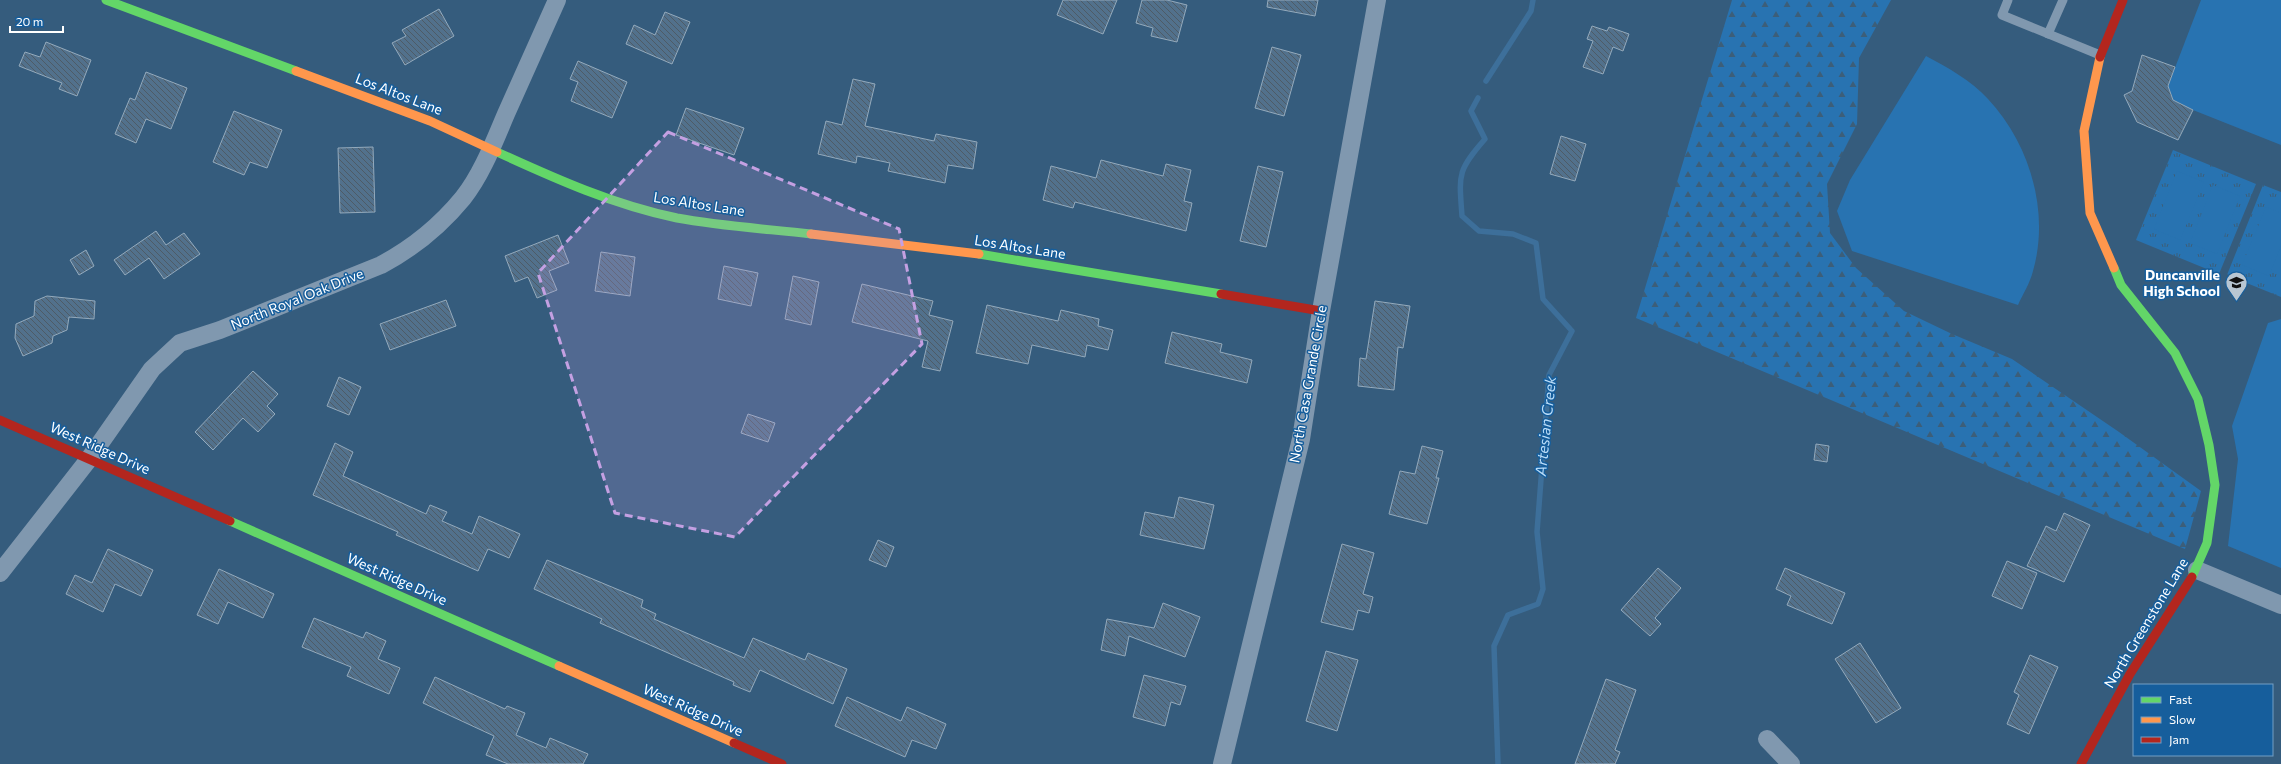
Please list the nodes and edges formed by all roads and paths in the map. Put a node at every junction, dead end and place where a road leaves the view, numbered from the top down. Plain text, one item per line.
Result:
1 (106, 0) edge
2 (556, 0) edge
3 (1377, 0) edge
4 (2008, 0) edge
5 (2063, 0) edge
6 (2123, 0) edge
7 (2048, 34) junction
8 (2100, 55) junction
9 (491, 148) junction
10 (1321, 311) junction
11 (0, 420) edge
12 (90, 459) junction
13 (2197, 570) junction
14 (0, 573) edge
15 (2281, 605) edge
16 (1767, 739) dead end
17 (782, 764) edge
18 (1222, 764) edge
19 (1791, 764) edge
20 (2081, 764) edge

1 - 9 street, Los Altos Lane
2 - 9 street, North Royal Oak Drive
3 - 10 street, North Casa Grande Circle
4 - 7 lane
5 - 7 lane
6 - 8 street, North Greenstone Lane
7 - 8 lane
8 - 13 street, North Greenstone Lane
9 - 10 street, Los Altos Lane
9 - 12 street, North Royal Oak Drive
10 - 18 street, North Casa Grande Circle
11 - 12 street, West Ridge Drive
12 - 14 street, North Royal Oak Drive
12 - 17 street, West Ridge Drive
13 - 15 street
13 - 20 street, North Greenstone Lane
16 - 19 street

